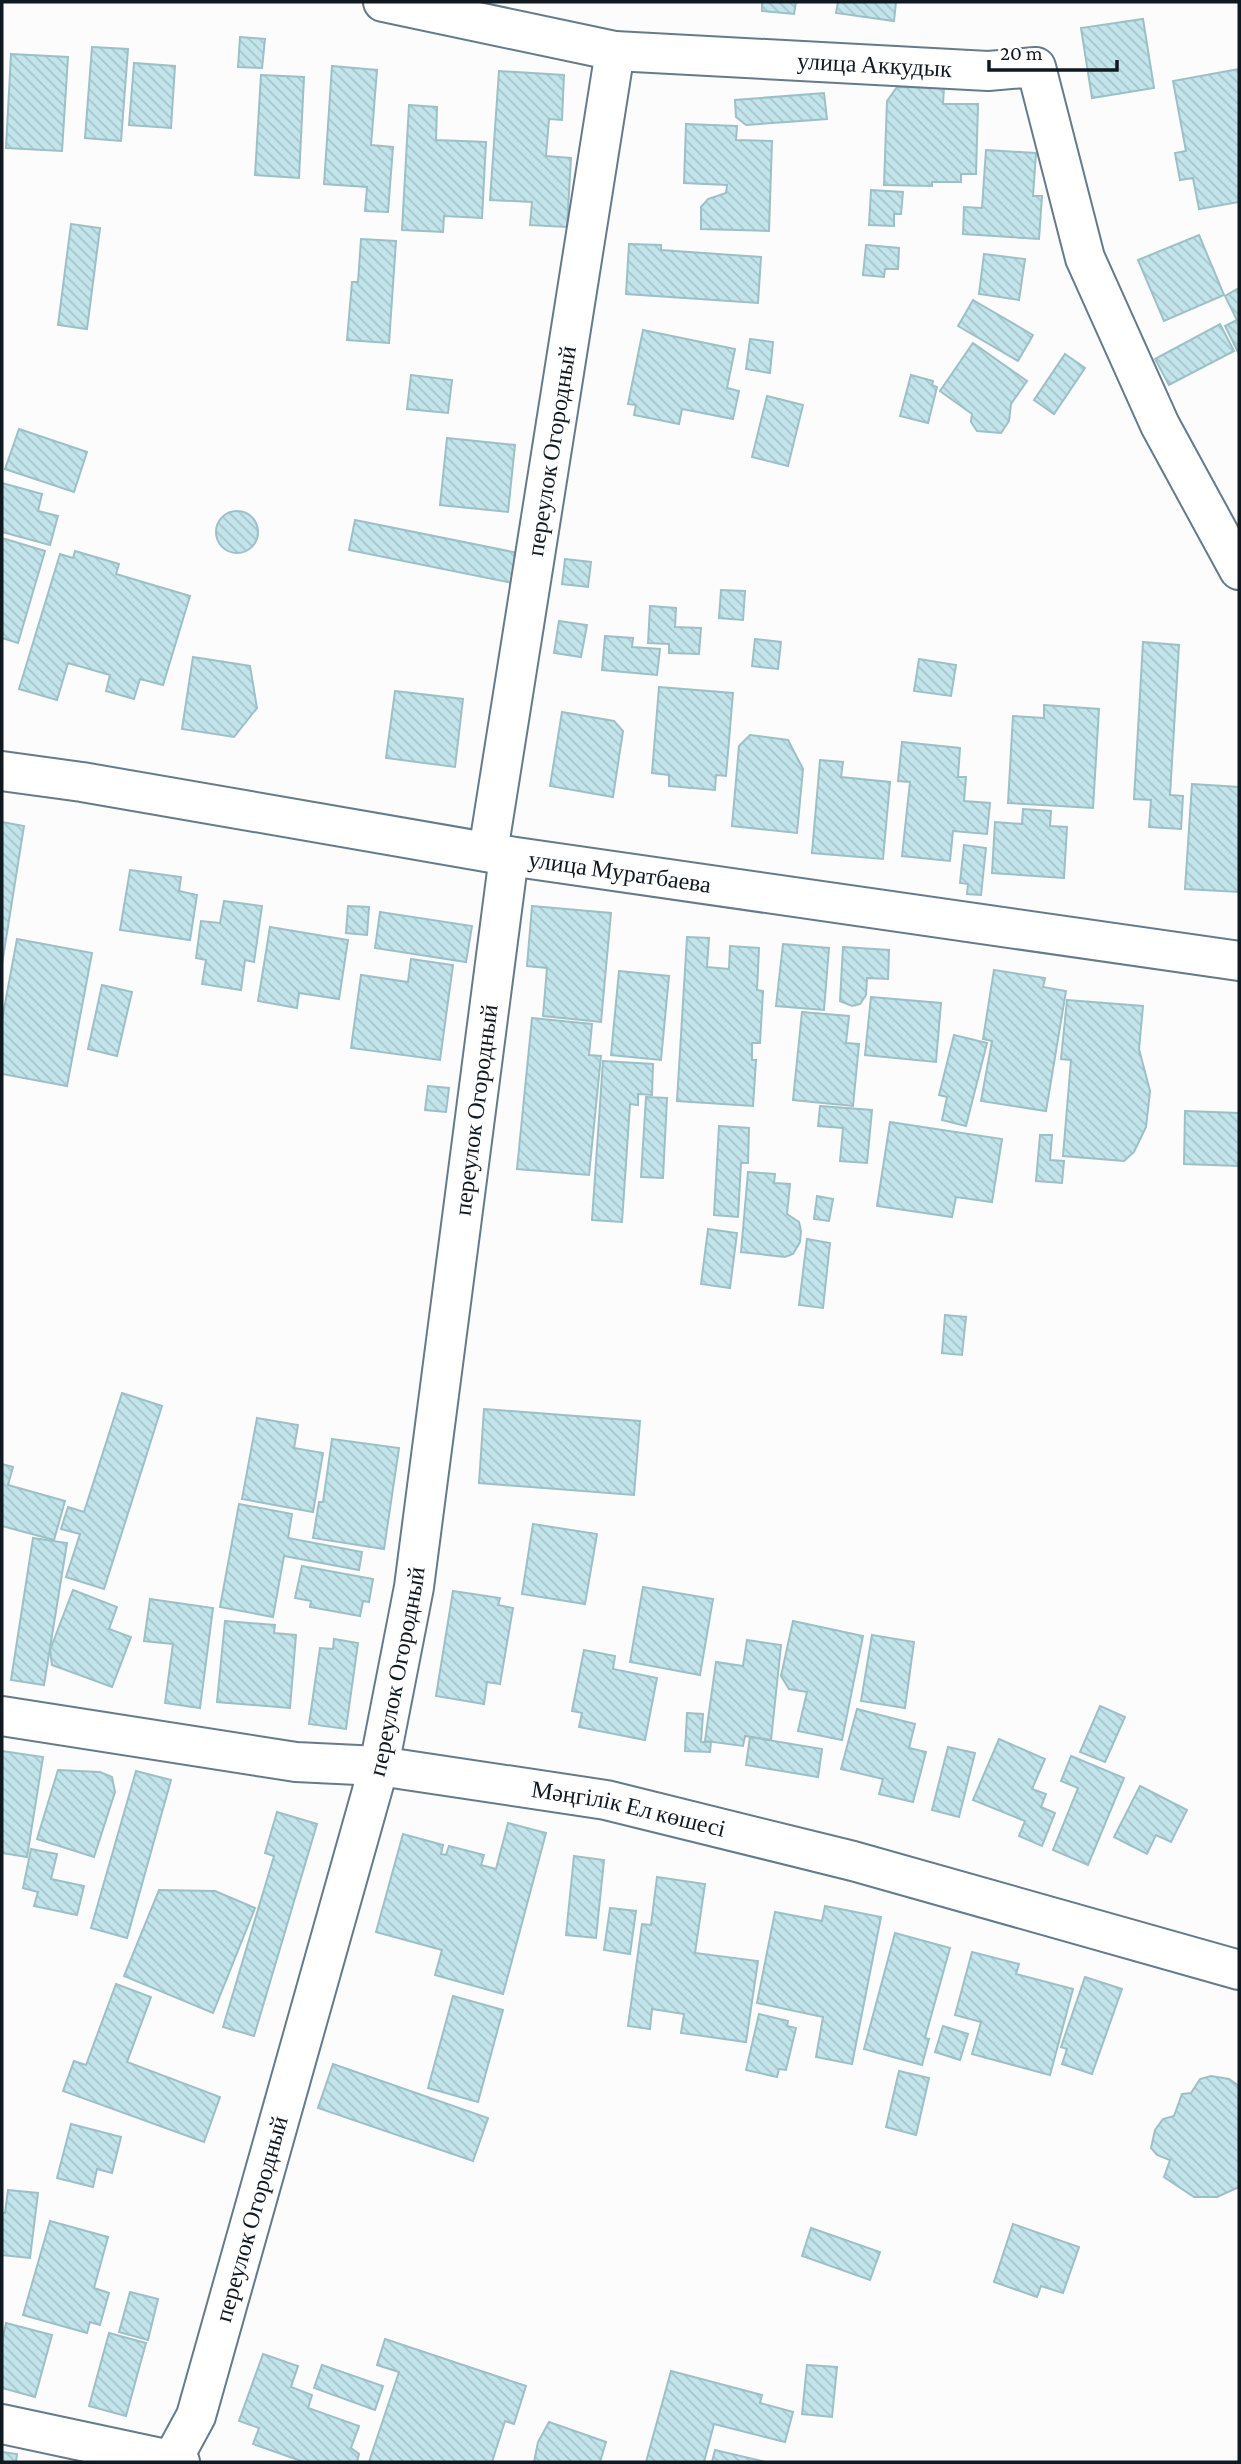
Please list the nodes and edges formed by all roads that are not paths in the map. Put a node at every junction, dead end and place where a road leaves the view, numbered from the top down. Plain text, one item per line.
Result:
1 (383, 2) edge
2 (615, 51) junction
3 (1239, 570) edge
4 (2, 771) edge
5 (498, 854) junction
6 (1239, 961) edge
7 (2, 1716) edge
8 (379, 1766) junction
9 (1239, 1970) edge
10 (2, 2424) edge
11 (174, 2462) edge

1 - 2 street, улица Аккудык
2 - 3 street, улица Аккудык
2 - 5 street, переулок Огородный
4 - 5 street, улица Муратбаева
5 - 6 street, улица Муратбаева
5 - 8 street, переулок Огородный
7 - 8 street, Мәңгілік Ел көшесі
8 - 9 street, Мәңгілік Ел көшесі
8 - 11 street, переулок Огородный
10 - 11 street

